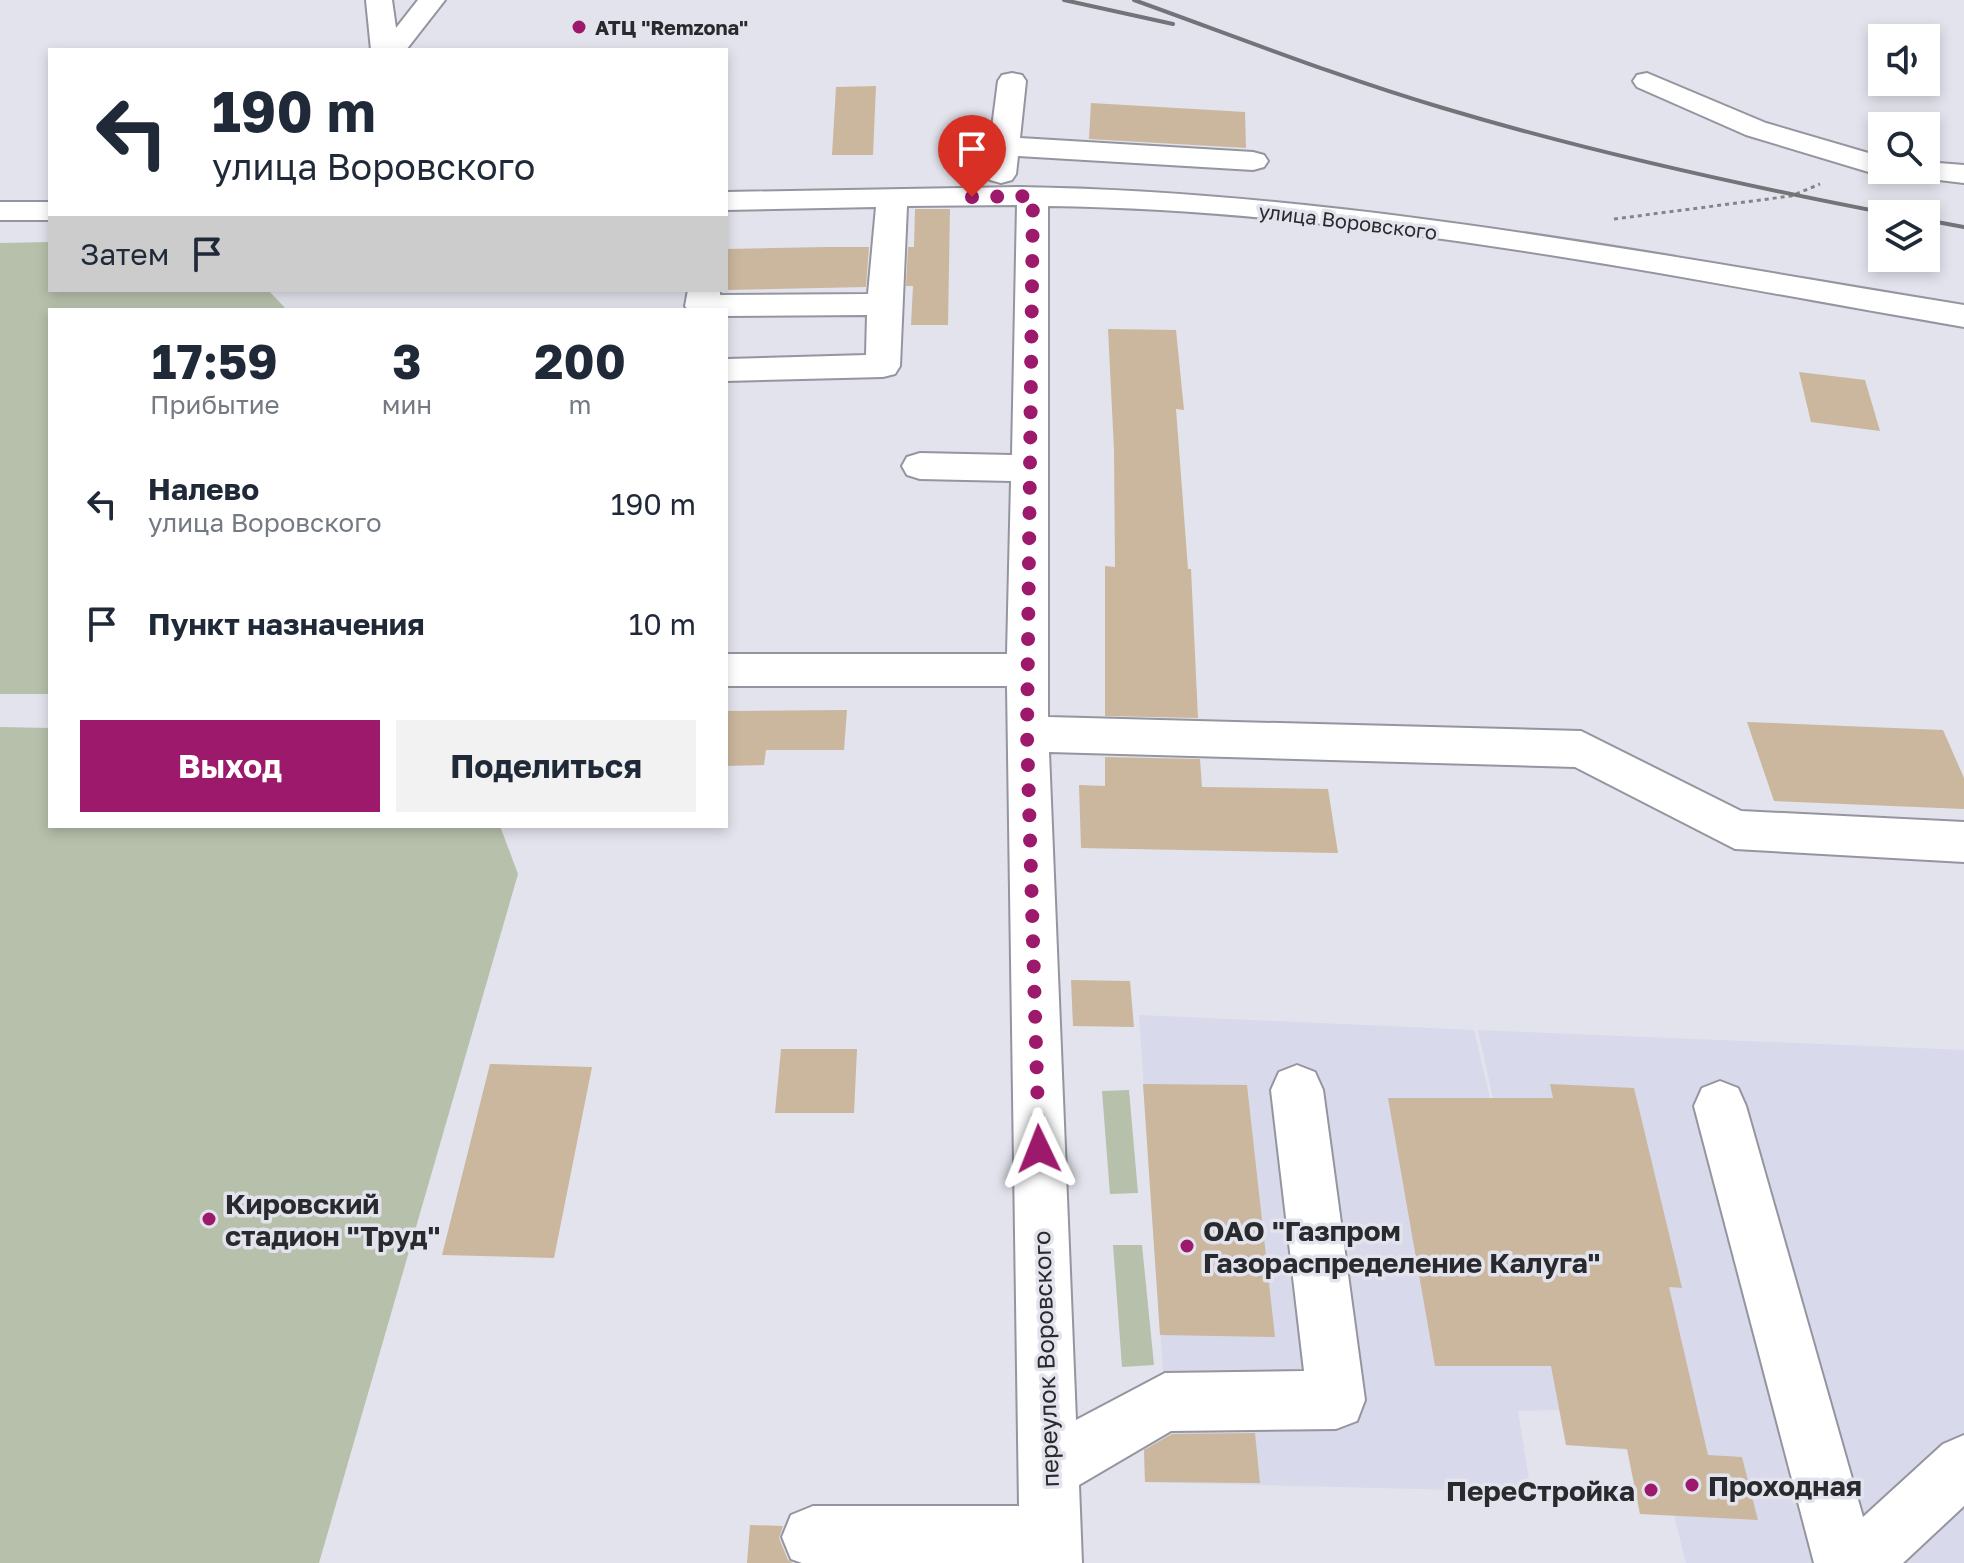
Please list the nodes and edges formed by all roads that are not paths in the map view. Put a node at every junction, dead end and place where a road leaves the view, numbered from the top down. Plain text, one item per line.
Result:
1 (379, 0) edge
2 (432, 0) edge
3 (385, 48) edge
4 (394, 48) edge
5 (1012, 81) dead end
6 (1647, 81) dead end
7 (1005, 146) junction
8 (1253, 161) dead end
9 (1868, 164) edge
10 (1940, 172) edge
11 (1964, 174) edge
12 (1016, 196) junction
13 (892, 198) junction
14 (728, 201) edge
15 (0, 211) edge
16 (48, 211) edge
17 (704, 292) edge
18 (884, 304) junction
19 (1964, 316) edge
20 (728, 370) edge
21 (920, 466) dead end
22 (1029, 468) junction
23 (728, 670) edge
24 (1028, 670) junction
25 (1027, 734) junction
26 (1964, 842) edge
27 (1297, 1090) dead end
28 (1720, 1106) dead end
29 (1964, 1465) edge
30 (1049, 1469) junction
31 (813, 1537) dead end
32 (1051, 1550) edge
33 (1845, 1563) edge
34 (1858, 1563) edge

1 - 3 street
2 - 4 street
5 - 7 street, переулок Воровского
6 - 9 street
7 - 8 street
7 - 12 street, переулок Воровского
10 - 11 street
12 - 13 street, улица Воровского
12 - 19 street, улица Воровского
12 - 22 street, переулок Воровского
13 - 14 street, улица Воровского
13 - 18 street
15 - 16 street
17 - 18 street
18 - 20 street
21 - 22 street
22 - 24 street, переулок Воровского
23 - 24 street
24 - 25 street, переулок Воровского
25 - 26 street
25 - 30 street, переулок Воровского
27 - 30 street
28 - 33 street
29 - 34 street
30 - 32 street, переулок Воровского
31 - 32 street

